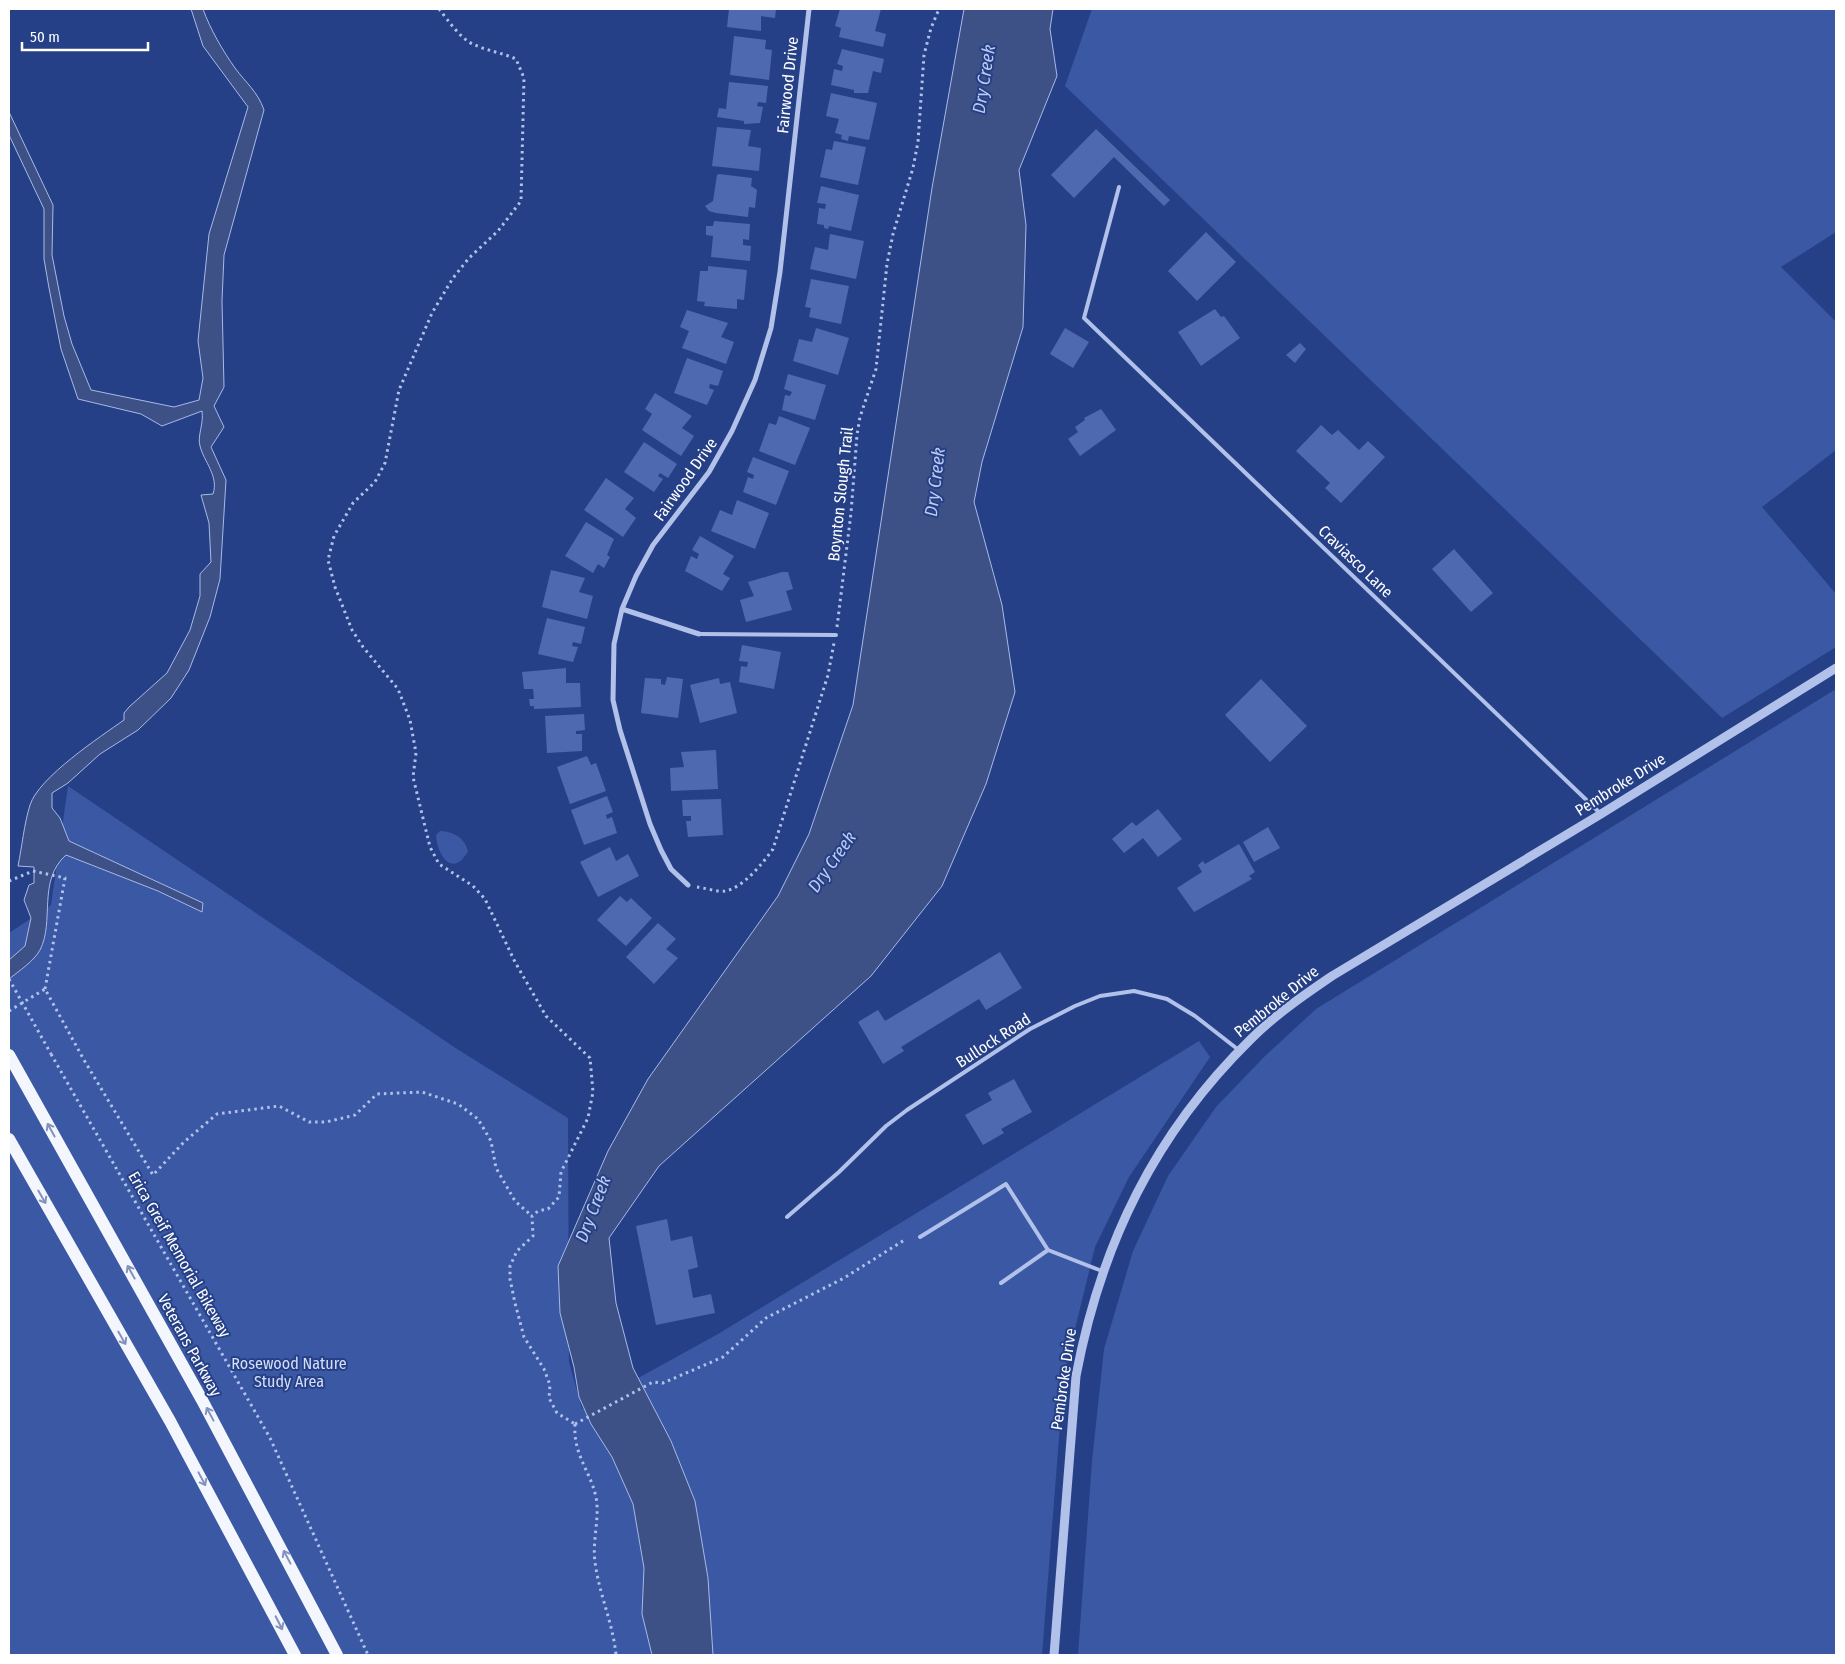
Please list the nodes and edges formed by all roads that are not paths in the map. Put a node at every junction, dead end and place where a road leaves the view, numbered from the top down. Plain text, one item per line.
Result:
1 (809, 9) edge
2 (1119, 187) dead end
3 (622, 609) junction
4 (699, 634) joint
5 (836, 635) road end
6 (1836, 668) edge
7 (1601, 814) junction
8 (688, 885) road end
9 (1240, 1051) junction
10 (9, 1054) edge
11 (9, 1139) edge
12 (787, 1217) dead end
13 (920, 1237) dead end
14 (1048, 1250) junction
15 (1102, 1271) junction
16 (1001, 1283) dead end
17 (295, 1655) edge
18 (337, 1655) edge
19 (1054, 1655) edge

1 - 3 street, Fairwood Drive
2 - 7 lane, Craviasco Lane
3 - 4 street
3 - 8 street, Fairwood Drive
4 - 5 lane
6 - 7 street, Pembroke Drive
7 - 9 street, Pembroke Drive
9 - 12 lane, Bullock Road
9 - 15 street, Pembroke Drive
18 -> 10 main road, Veterans Parkway
11 -> 17 main road
13 - 14 lane
14 - 15 lane
14 - 16 lane
15 - 19 street, Pembroke Drive

